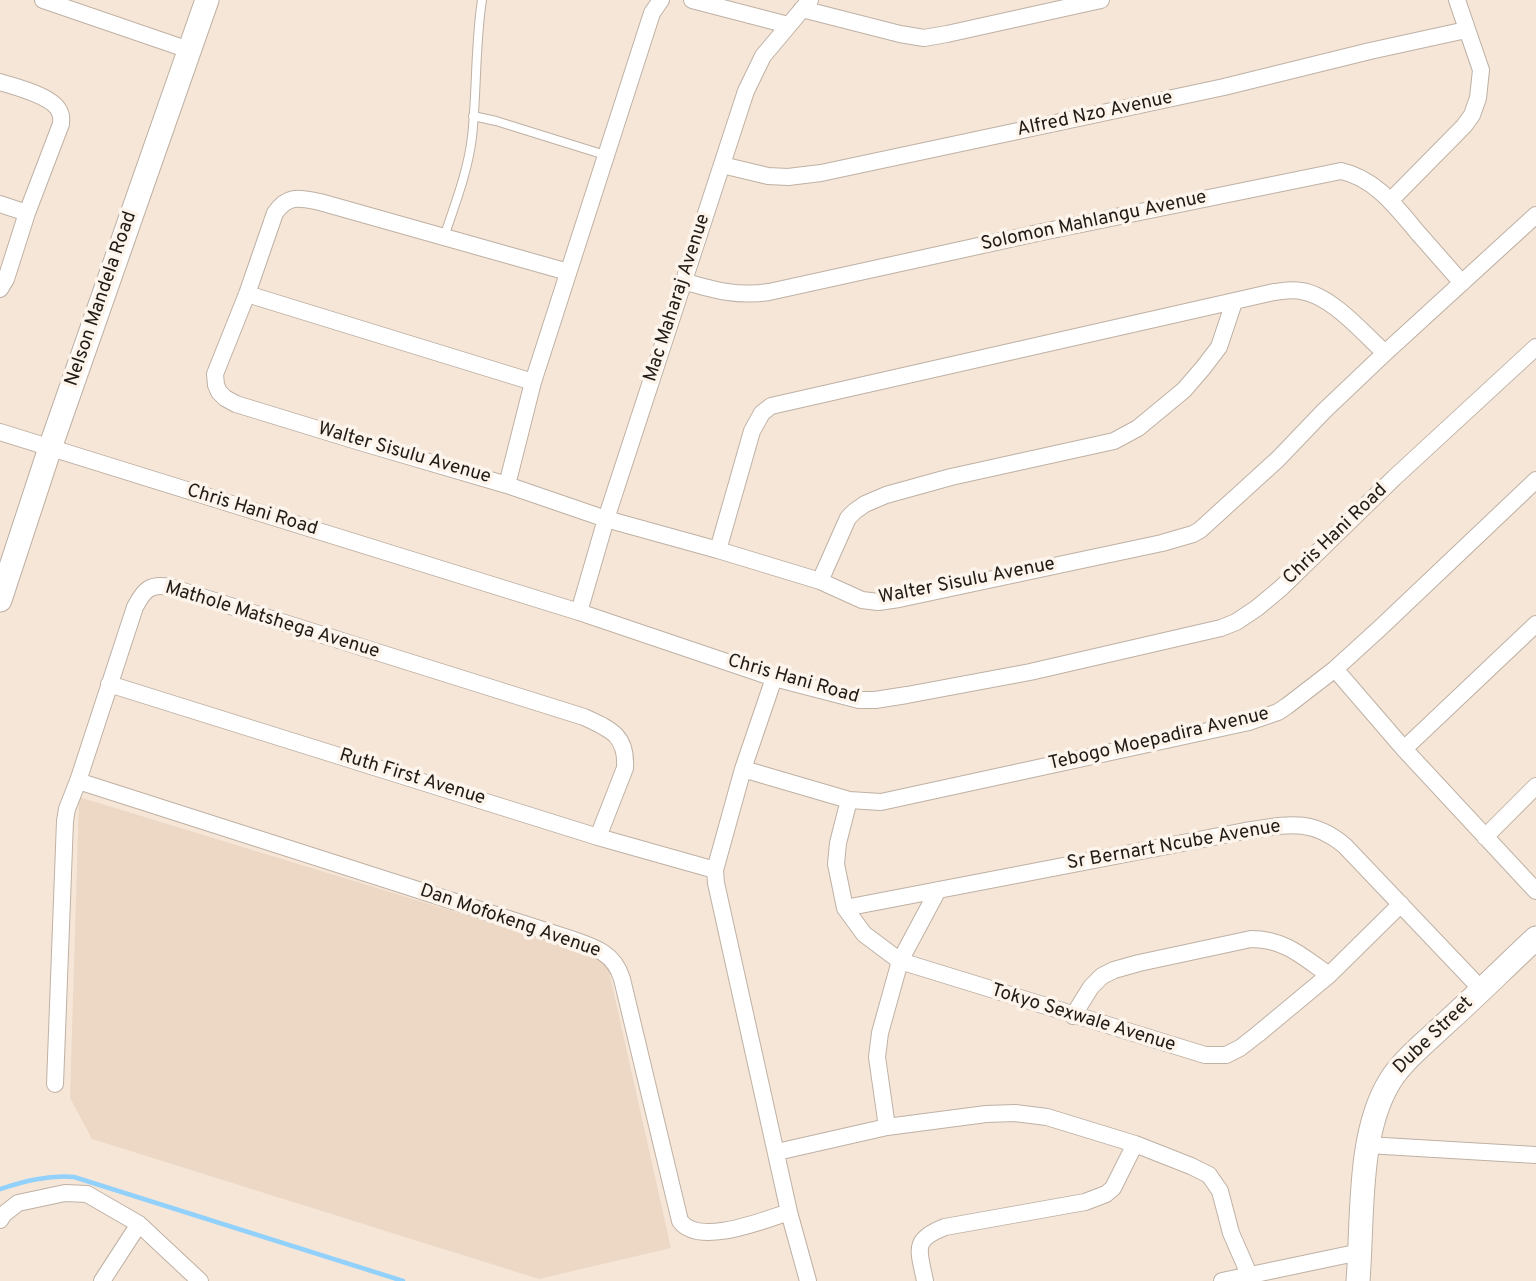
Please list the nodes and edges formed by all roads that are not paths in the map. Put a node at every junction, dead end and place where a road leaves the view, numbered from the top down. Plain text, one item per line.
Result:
1 (43, 0) edge
2 (207, 0) edge
3 (482, 0) edge
4 (661, 0) edge
5 (692, 0) edge
6 (1101, 0) edge
7 (1457, 0) edge
8 (806, 4) edge
9 (788, 25) junction
10 (1466, 30) junction
11 (189, 50) junction
12 (0, 82) edge
13 (473, 116) junction
14 (606, 155) junction
15 (722, 165) junction
16 (1390, 201) junction
17 (0, 205) edge
18 (27, 213) junction
19 (1536, 215) edge
20 (444, 237) junction
21 (568, 272) junction
22 (683, 281) junction
23 (1462, 283) junction
24 (0, 289) edge
25 (247, 294) junction
26 (1234, 302) junction
27 (1536, 347) edge
28 (1385, 353) junction
29 (533, 382) junction
30 (0, 432) edge
31 (51, 448) junction
32 (1536, 480) edge
33 (508, 485) junction
34 (606, 519) junction
35 (718, 550) junction
36 (820, 581) junction
37 (0, 600) edge
38 (579, 612) junction
39 (1536, 624) edge
40 (1335, 668) junction
41 (775, 678) junction
42 (109, 684) junction
43 (1404, 750) junction
44 (743, 769) junction
45 (78, 781) junction
46 (1536, 786) edge
47 (849, 800) junction
48 (598, 837) junction
49 (1485, 837) junction
50 (715, 870) junction
51 (938, 890) junction
52 (1536, 891) edge
53 (1401, 904) junction
54 (845, 908) junction
55 (1536, 938) edge
56 (900, 961) junction
57 (1329, 975) junction
58 (1482, 990) junction
59 (1073, 1016) junction
60 (55, 1084) dead end
61 (887, 1127) junction
62 (1135, 1144) junction
63 (1367, 1145) junction
64 (777, 1152) junction
65 (1536, 1155) edge
66 (789, 1212) junction
67 (0, 1220) edge
68 (139, 1224) junction
69 (1360, 1252) junction
70 (1250, 1278) edge
71 (102, 1281) edge
72 (200, 1281) edge
73 (808, 1281) edge
74 (925, 1281) edge
75 (1222, 1281) edge
76 (1358, 1281) edge

1 - 11 street
2 - 11 street, Nelson Mandela Road
3 - 13 lane
4 - 14 street
5 - 9 street
6 - 8 street
7 - 10 street
8 - 9 street, Mac Maharaj Avenue
9 - 15 street, Mac Maharaj Avenue
10 - 15 street, Alfred Nzo Avenue
10 - 16 street
11 - 31 street, Nelson Mandela Road
12 - 18 street
13 - 14 lane
13 - 20 lane
14 - 21 street
15 - 22 street, Mac Maharaj Avenue
16 - 22 street, Solomon Mahlangu Avenue
16 - 23 street, Solomon Mahlangu Avenue
17 - 18 street
18 - 24 street
19 - 23 street, Walter Sisulu Avenue
20 - 21 street
20 - 25 street
21 - 29 street
22 - 34 street, Mac Maharaj Avenue
23 - 28 street, Walter Sisulu Avenue
25 - 29 street
25 - 33 street, Walter Sisulu Avenue
26 - 28 street
26 - 35 street
26 - 36 street
27 - 41 street, Chris Hani Road
28 - 36 street, Walter Sisulu Avenue
29 - 33 street
30 - 31 street, Chris Hani Road
31 - 37 street, Nelson Mandela Road
31 - 38 street, Chris Hani Road
32 - 40 street, Tebogo Moepadira Avenue
33 - 34 street, Walter Sisulu Avenue
34 - 35 street, Walter Sisulu Avenue
34 - 38 street, Mac Maharaj Avenue
35 - 36 street, Walter Sisulu Avenue
38 - 41 street, Chris Hani Road
39 - 43 street
40 - 43 street
40 - 47 street, Tebogo Moepadira Avenue
41 - 44 street
42 - 45 street, Mathole Matshega Avenue
42 - 48 street, Ruth First Avenue
42 - 48 street, Mathole Matshega Avenue
43 - 49 street
44 - 47 street, Tebogo Moepadira Avenue
44 - 50 street
45 - 60 street, Mathole Matshega Avenue
45 - 66 street, Dan Mofokeng Avenue
46 - 49 street
47 - 54 street, Tokyo Sexwale Avenue
48 - 50 street, Ruth First Avenue
49 - 52 street
50 - 64 street
51 - 53 street, Sr Bernart Ncube Avenue
51 - 54 street, Sr Bernart Ncube Avenue
51 - 56 street
53 - 57 street, Tokyo Sexwale Avenue
53 - 58 street, Sr Bernart Ncube Avenue
54 - 56 street, Tokyo Sexwale Avenue
55 - 58 street, Dube Street
56 - 59 street, Tokyo Sexwale Avenue
56 - 61 street
57 - 59 street, Tokyo Sexwale Avenue
57 - 59 street
58 - 63 street, Dube Street
61 - 62 street
61 - 64 street
62 - 70 street
62 - 74 street
63 - 65 street
63 - 69 street, Dube Street
64 - 66 street
66 - 73 street
67 - 68 street
68 - 71 street
68 - 72 street
69 - 70 street
69 - 76 street, Dube Street
70 - 75 street

